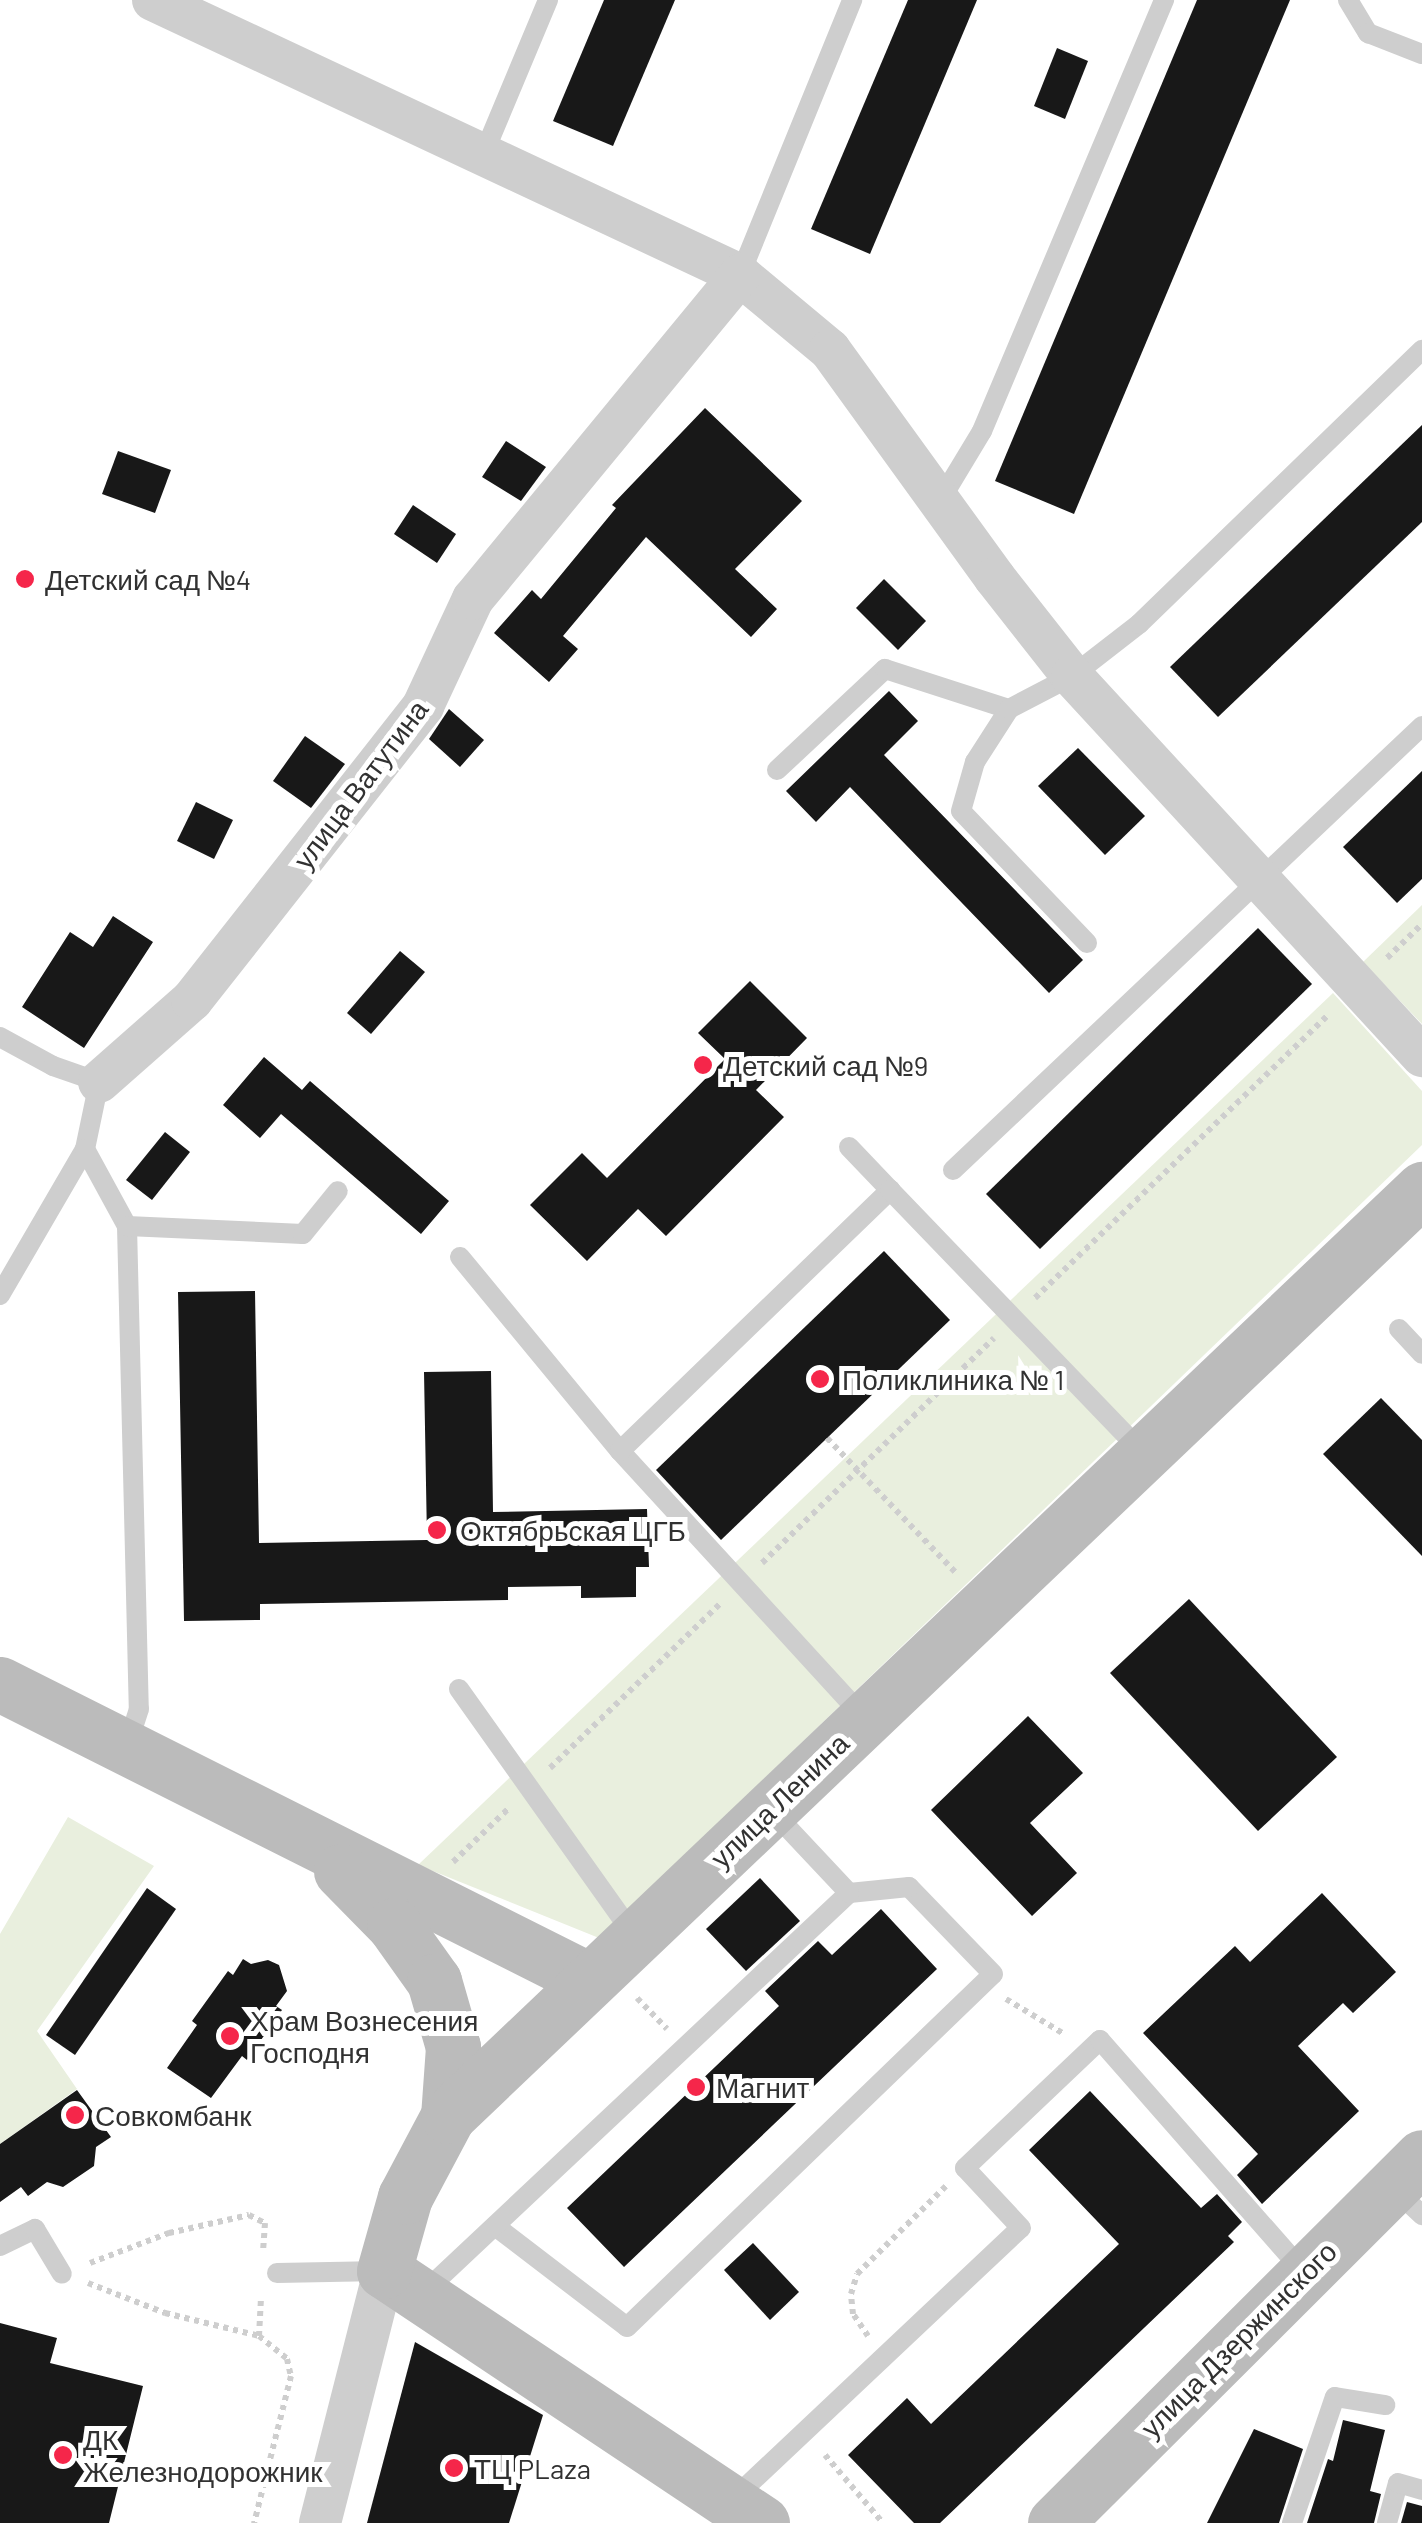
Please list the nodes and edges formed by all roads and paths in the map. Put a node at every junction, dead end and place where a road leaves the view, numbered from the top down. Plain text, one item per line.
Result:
1 (548, 0) edge
2 (852, 0) edge
3 (1164, 0) edge
4 (1348, 0) edge
5 (165, 2) edge
6 (1422, 54) edge
7 (484, 154) junction
8 (740, 275) junction
9 (1422, 350) edge
10 (941, 499) junction
11 (1072, 676) junction
12 (1010, 709) junction
13 (1422, 726) edge
14 (776, 770) dead end
15 (1260, 880) junction
16 (1422, 924) edge
17 (1088, 943) dead end
18 (1358, 986) junction
19 (0, 1036) edge
20 (1422, 1056) edge
21 (99, 1082) junction
22 (849, 1147) dead end
23 (85, 1150) junction
24 (954, 1170) dead end
25 (890, 1190) junction
26 (1422, 1190) edge
27 (338, 1191) dead end
28 (127, 1226) junction
29 (460, 1257) dead end
30 (0, 1295) edge
31 (1013, 1320) junction
32 (1399, 1329) dead end
33 (1422, 1354) edge
34 (826, 1438) dead end
35 (620, 1451) junction
36 (1144, 1454) junction
37 (857, 1471) junction
38 (741, 1583) junction
39 (967, 1584) dead end
40 (0, 1684) edge
41 (460, 1690) dead end
42 (865, 1718) junction
43 (126, 1747) junction
44 (530, 1788) junction
45 (770, 1809) junction
46 (311, 1840) junction
47 (445, 1870) dead end
48 (849, 1893) junction
49 (636, 1936) junction
50 (611, 1987) junction
51 (685, 2048) junction
52 (448, 2116) junction
53 (965, 2168) junction
54 (1412, 2186) edge
55 (249, 2215) dead end
56 (495, 2226) junction
57 (0, 2246) edge
58 (1305, 2272) junction
59 (62, 2274) junction
60 (277, 2274) dead end
61 (403, 2283) junction
62 (886, 2354) junction
63 (1385, 2405) dead end
64 (804, 2431) junction
65 (1422, 2490) edge
66 (746, 2512) edge
67 (254, 2523) edge
68 (320, 2523) edge
69 (882, 2523) edge
70 (1055, 2523) edge
71 (1292, 2523) edge
72 (1387, 2523) edge

1 - 7 lane
2 - 8 lane
3 - 10 lane
4 - 6 lane
5 - 7 street
7 - 8 street
8 - 10 street
8 - 21 street, улица Ватутина
9 - 11 lane
10 - 11 street
11 - 12 lane
11 - 15 street
12 - 14 lane
12 - 17 lane
13 - 15 lane
15 - 18 street
15 - 24 lane
16 - 18 path
18 - 20 street
18 - 31 path
19 - 21 lane
21 - 23 lane
22 - 25 lane
23 - 28 lane
23 - 30 lane
25 - 31 lane
25 - 35 lane
26 - 36 street, улица Ленина
27 - 28 lane
28 - 43 lane
29 - 35 lane
31 - 36 lane
31 - 37 path
32 - 33 lane
34 - 37 path
35 - 38 lane
36 - 42 street, улица Ленина
37 - 38 path
37 - 39 path
38 - 42 lane
38 - 44 path
40 - 43 street
41 - 44 lane
42 - 45 street, улица Ленина
43 - 46 street
44 - 47 path
44 - 49 lane
45 - 48 lane
45 - 49 street, улица Ленина
46 - 50 street
46 - 52 street
48 - 51 lane
48 - 56 lane
49 - 50 street, улица Ленина
50 - 51 path
50 - 52 street, улица Ленина
51 - 56 lane
52 - 61 street, улица Ленина
53 - 58 lane
53 - 62 path
53 - 62 lane
54 - 58 street, улица Дзержинского
55 - 59 path
56 - 61 lane
57 - 59 lane
58 - 70 street, улица Дзержинского
59 - 67 path
60 - 61 lane
61 - 66 street
61 - 68 street, улица Ленина
62 - 64 lane
63 - 71 lane
64 - 66 lane
64 - 69 path
65 - 72 lane

